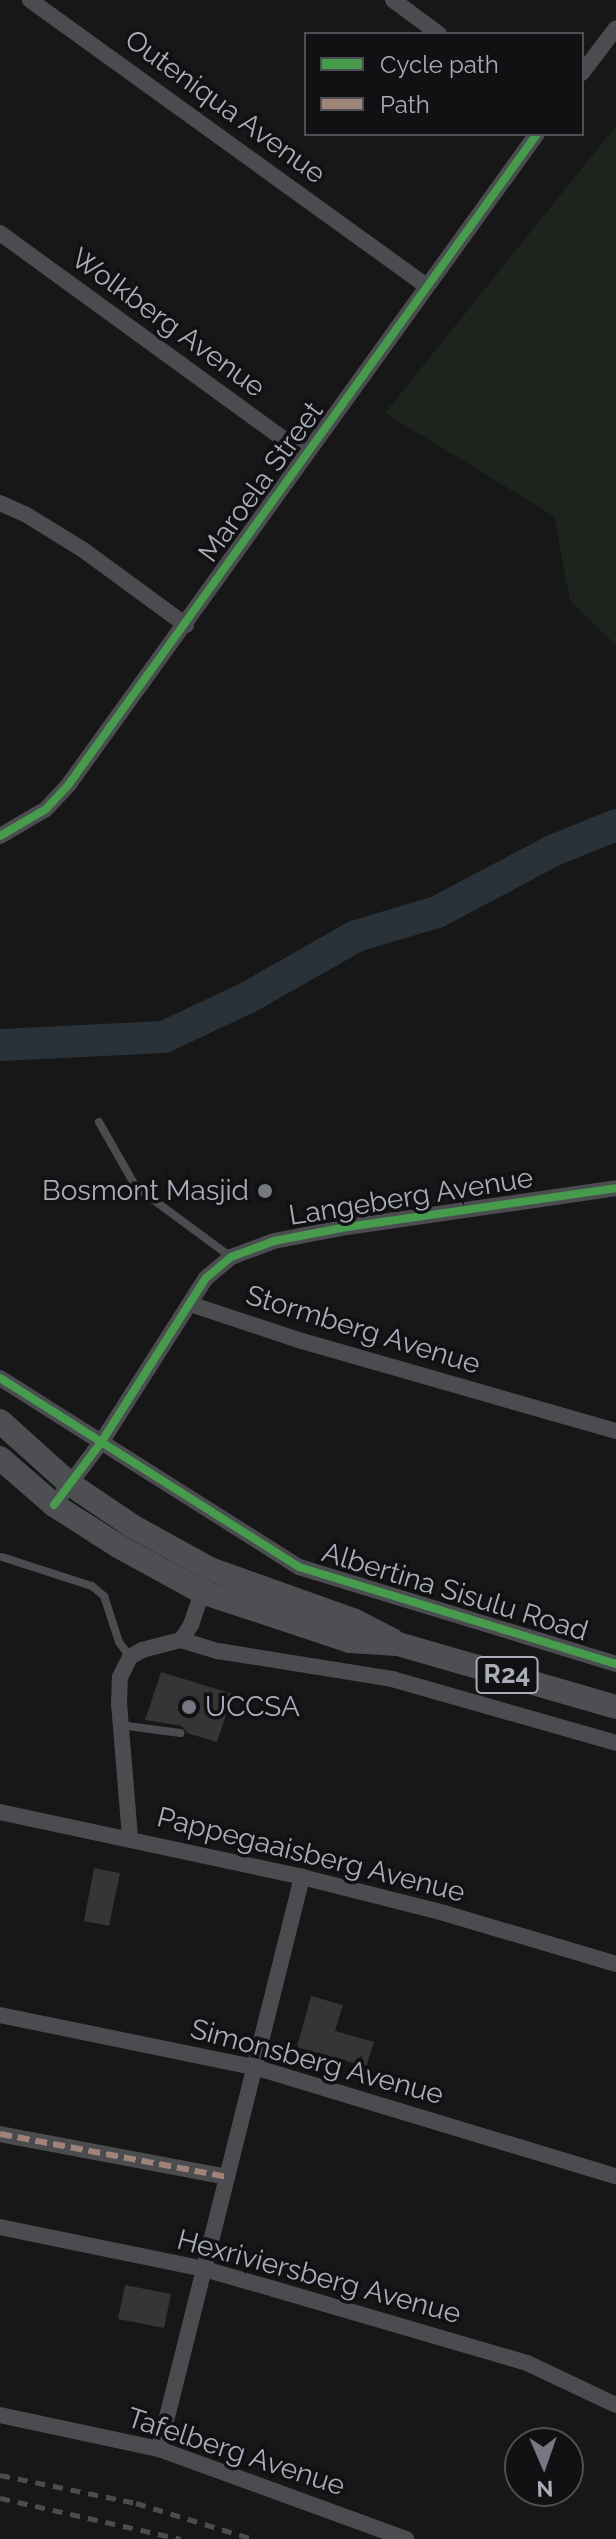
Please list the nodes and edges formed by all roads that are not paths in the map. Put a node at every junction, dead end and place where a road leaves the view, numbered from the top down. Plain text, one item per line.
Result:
1 (30, 0) edge
2 (393, 0) edge
3 (616, 28) edge
4 (436, 32) edge
5 (584, 70) edge
6 (536, 136) edge
7 (0, 233) edge
8 (427, 286) junction
9 (305, 455) junction
10 (0, 503) edge
11 (186, 625) junction
12 (0, 836) edge
13 (99, 1122) dead end
14 (616, 1188) edge
15 (231, 1257) junction
16 (190, 1304) junction
17 (0, 1378) edge
18 (0, 1421) edge
19 (616, 1431) edge
20 (102, 1441) junction
21 (0, 1458) edge
22 (70, 1484) junction
23 (54, 1505) junction
24 (2, 1557) dead end
25 (206, 1580) junction
26 (181, 1640) junction
27 (130, 1657) junction
28 (616, 1664) edge
29 (616, 1707) edge
30 (120, 1725) junction
31 (180, 1733) dead end
32 (616, 1743) edge
33 (0, 1812) edge
34 (130, 1837) junction
35 (302, 1877) junction
36 (616, 1964) edge
37 (0, 2015) edge
38 (254, 2067) junction
39 (0, 2134) edge
40 (616, 2176) edge
41 (227, 2177) junction
42 (0, 2227) edge
43 (204, 2269) junction
44 (616, 2405) edge
45 (0, 2415) edge
46 (159, 2449) junction
47 (406, 2539) edge

1 - 8 street, Outeniqua Avenue
2 - 4 street
3 - 5 street
6 - 8 street, Maroela Street
7 - 9 street, Wolkberg Avenue
8 - 9 street, Maroela Street
9 - 11 street, Maroela Street
10 - 11 street
11 - 12 street, Maroela Street
13 - 15 lane
14 - 15 street, Langeberg Avenue
15 - 16 street, Langeberg Avenue
16 - 19 street, Stormberg Avenue
16 - 20 street
17 - 20 street, Albertina Sisulu Road
18 - 22 main road, R24
20 - 22 street
20 - 28 street, Albertina Sisulu Road
21 - 23 main road, R24
22 - 23 street
22 - 25 main road, R24
23 - 25 main road, R24
24 - 27 lane
25 - 26 street
25 - 29 main road, R24
26 - 27 street
26 - 32 street
27 - 30 street, Pappegaaisberg Avenue
30 - 31 lane
30 - 34 street, Pappegaaisberg Avenue
33 - 34 street
34 - 35 street, Pappegaaisberg Avenue
35 - 36 street, Pappegaaisberg Avenue
35 - 38 street
37 - 38 street, Simonsberg Avenue
38 - 40 street, Simonsberg Avenue
38 - 41 street
39 - 41 street
41 - 43 street
42 - 43 street, Hexriviersberg Avenue
43 - 44 street, Hexriviersberg Avenue
43 - 46 street
45 - 46 street, Tafelberg Avenue
46 - 47 street, Tafelberg Avenue

